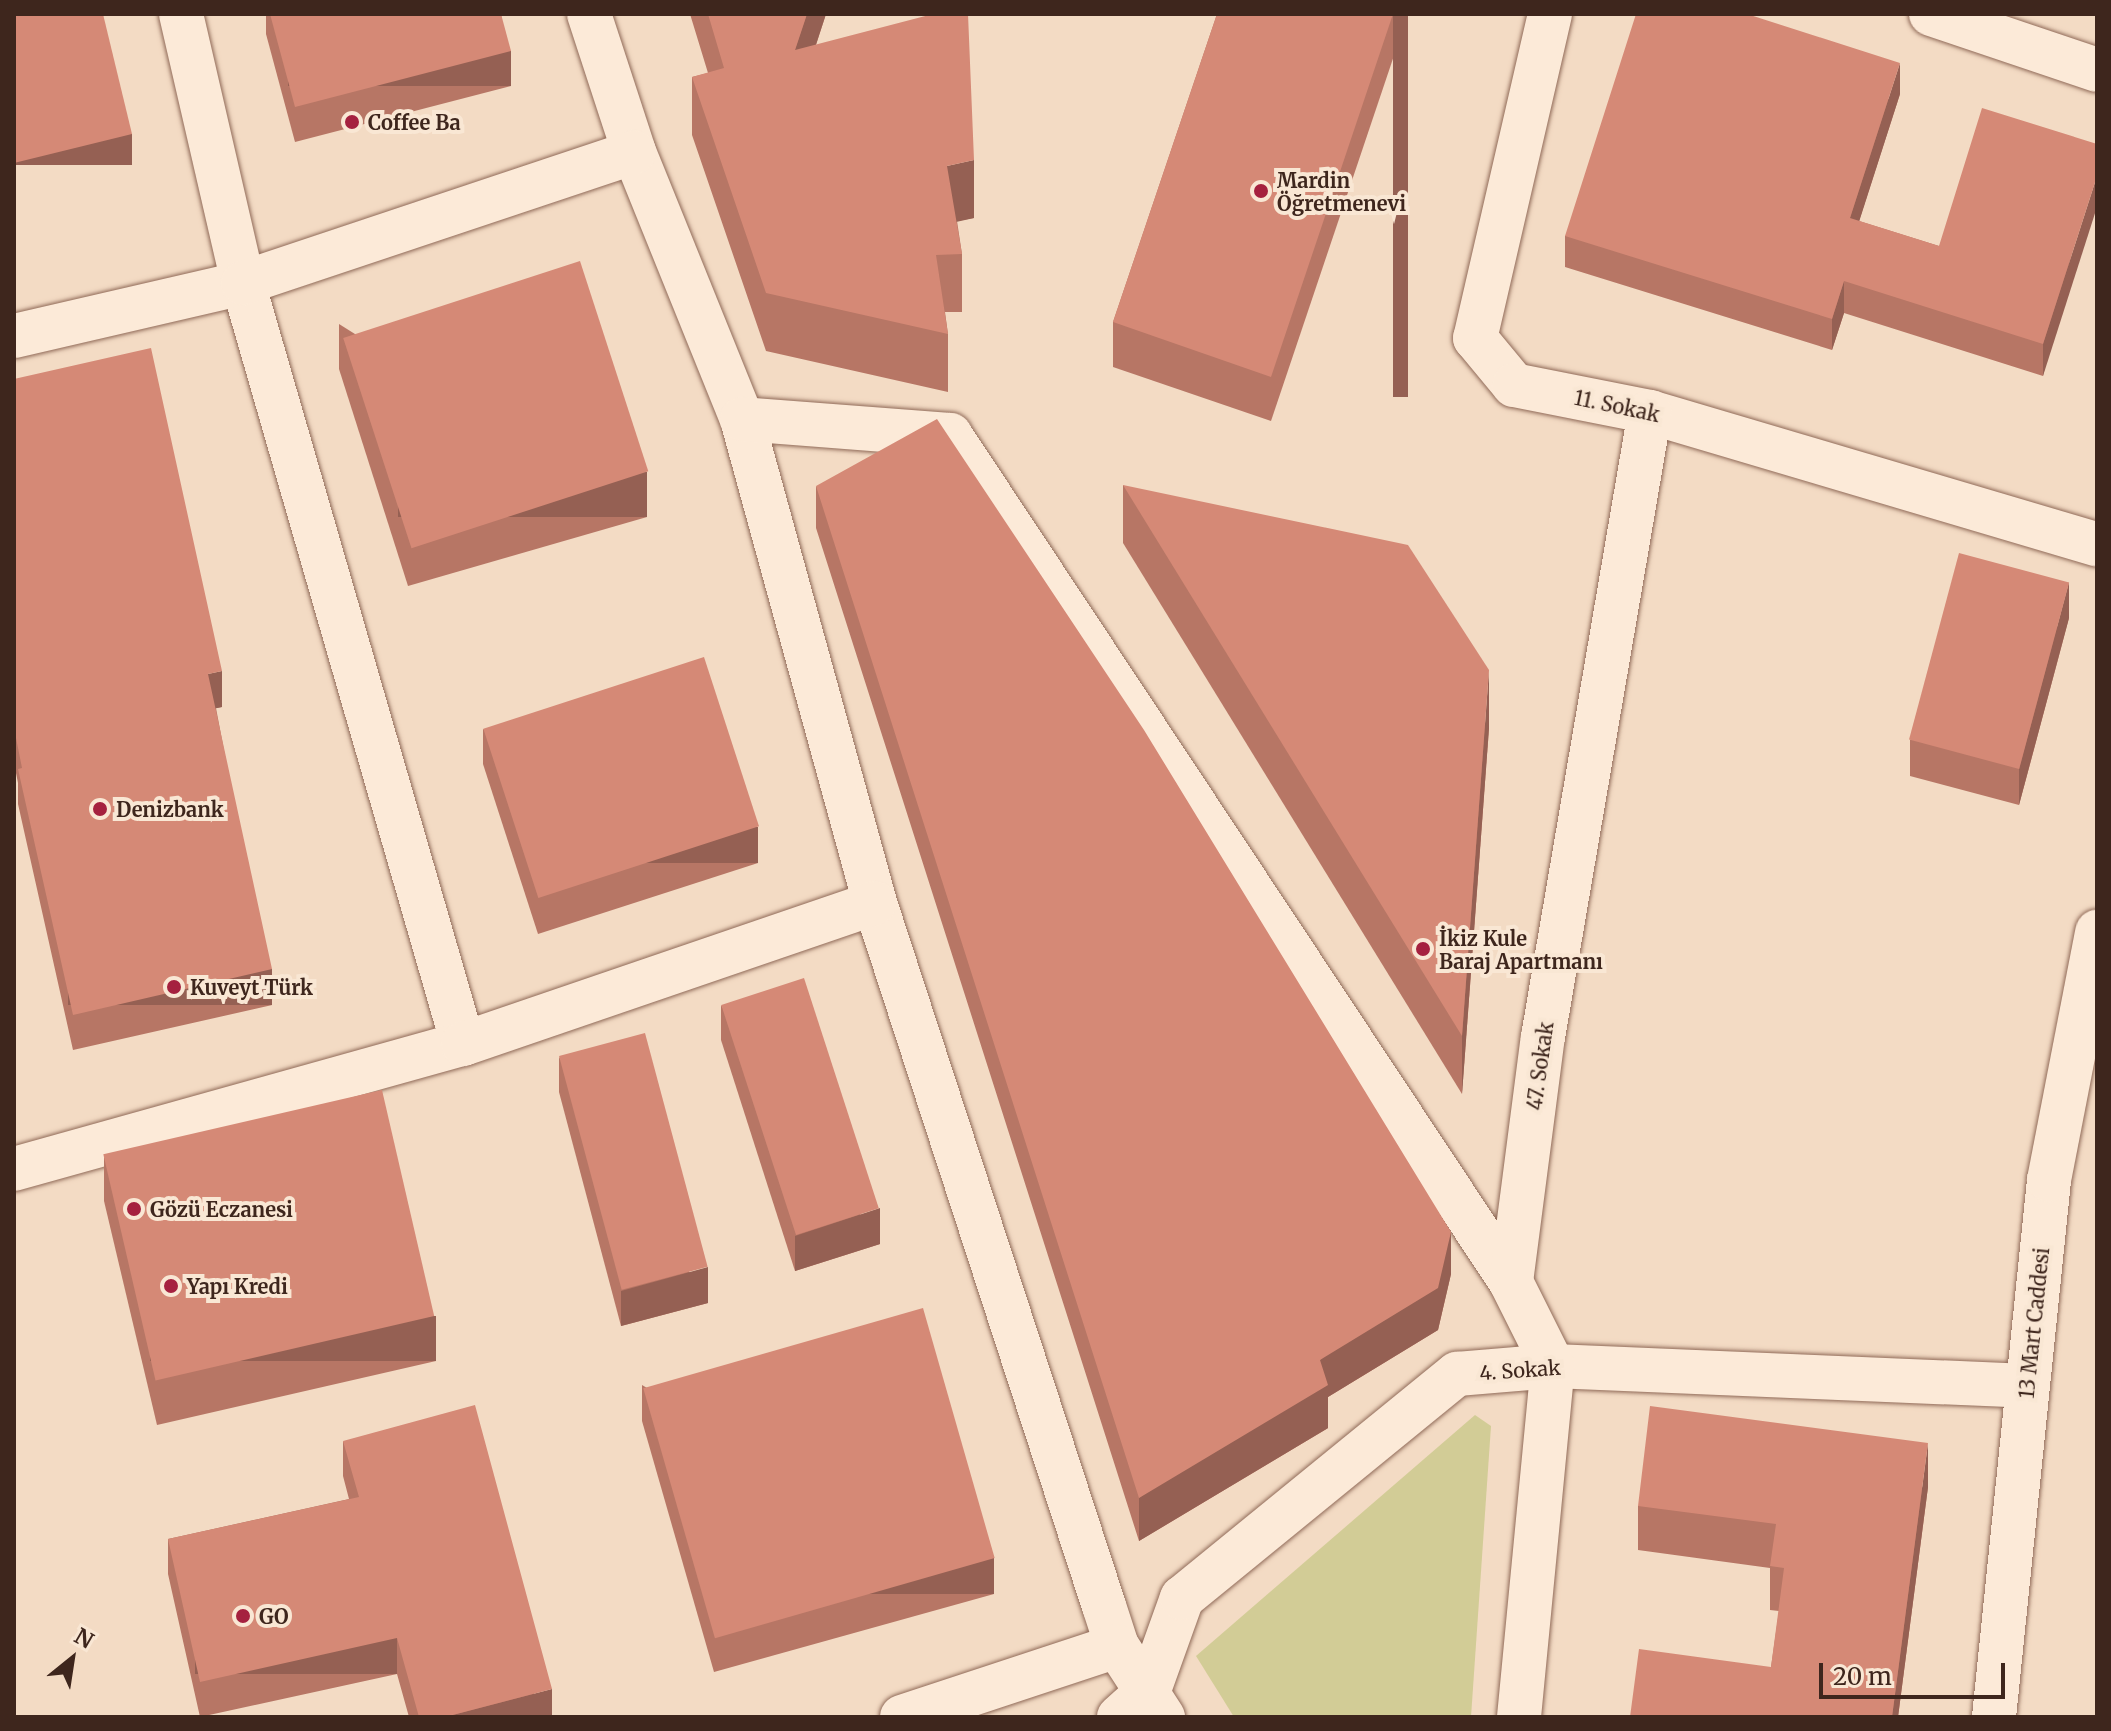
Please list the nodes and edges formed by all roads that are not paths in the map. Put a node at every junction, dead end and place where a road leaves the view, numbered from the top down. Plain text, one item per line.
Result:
1 (181, 14) edge
2 (589, 14) edge
3 (1550, 14) edge
4 (1931, 14) edge
5 (2097, 70) edge
6 (634, 152) junction
7 (243, 283) junction
8 (14, 336) edge
9 (1650, 412) junction
10 (742, 419) junction
11 (2097, 544) edge
12 (875, 903) junction
13 (2097, 932) edge
14 (463, 1044) junction
15 (14, 1169) edge
16 (1511, 1282) junction
17 (1553, 1366) junction
18 (2028, 1386) junction
19 (1117, 1646) junction
20 (1144, 1708) edge
21 (902, 1717) edge
22 (1519, 1717) edge
23 (1994, 1717) edge

1 - 7 street
2 - 6 street
3 - 9 street, 11. Sokak
4 - 5 street
6 - 7 street
6 - 10 street
7 - 8 street
7 - 14 street
9 - 11 street, 11. Sokak
9 - 16 street, 47. Sokak
10 - 12 street
10 - 16 street
12 - 14 street
12 - 19 street
13 - 18 street, 13 Mart Caddesi
14 - 15 street
16 - 17 street
17 - 18 street, 4. Sokak
17 - 20 street, 4. Sokak
17 - 22 street
18 - 23 street, 13 Mart Caddesi
19 - 20 street
19 - 21 street

